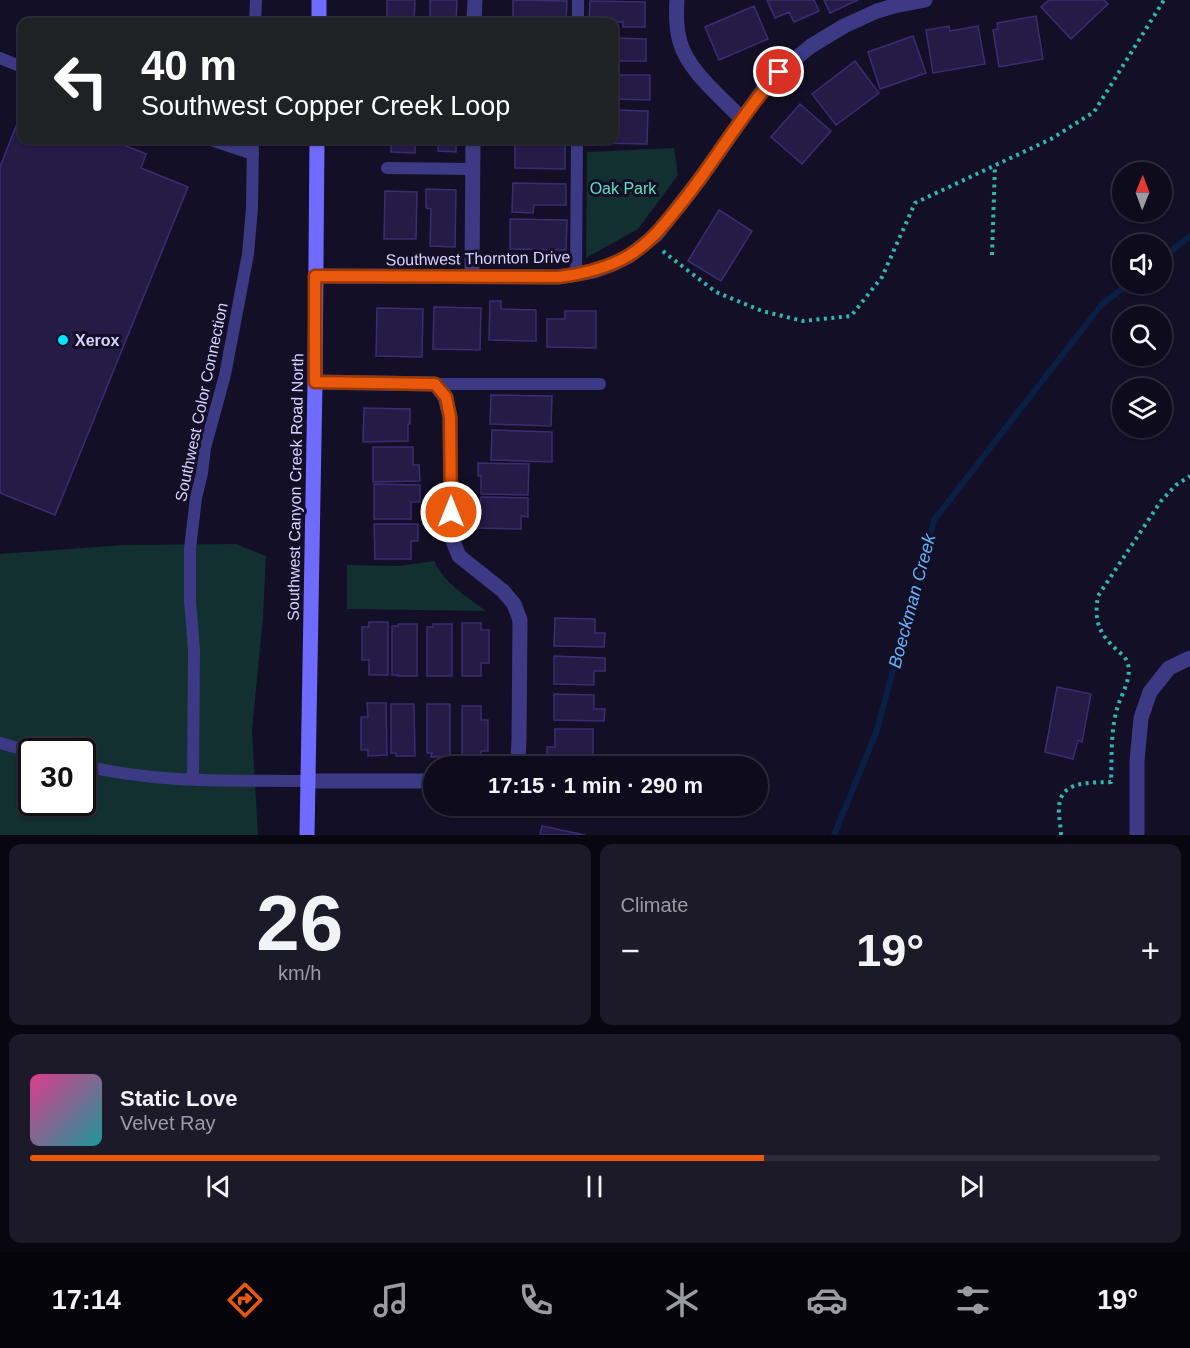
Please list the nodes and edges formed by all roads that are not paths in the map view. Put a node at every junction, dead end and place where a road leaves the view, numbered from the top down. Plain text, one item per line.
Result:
1 (255, 0) edge
2 (319, 0) edge
3 (475, 0) edge
4 (578, 0) edge
5 (677, 0) edge
6 (925, 0) edge
7 (255, 18) edge
8 (319, 18) edge
9 (474, 18) edge
10 (578, 18) edge
11 (0, 58) edge
12 (18, 65) edge
13 (742, 119) junction
14 (223, 144) edge
15 (253, 144) edge
16 (317, 144) edge
17 (472, 144) edge
18 (577, 144) edge
19 (253, 154) junction
20 (387, 168) dead end
21 (472, 170) junction
22 (576, 275) junction
23 (315, 276) junction
24 (472, 277) junction
25 (315, 382) junction
26 (435, 384) junction
27 (600, 384) dead end
28 (1190, 658) edge
29 (0, 743) edge
30 (18, 748) edge
31 (518, 756) edge
32 (96, 769) edge
33 (193, 780) junction
34 (308, 781) junction
35 (423, 782) edge
36 (307, 835) edge
37 (1137, 835) edge

1 - 7 lane
2 - 8 main road
3 - 9 street
4 - 10 lane
5 - 13 street
6 - 13 street, Southwest Thornton Drive
11 - 12 lane
13 - 22 street, Southwest Thornton Drive
14 - 19 lane
15 - 19 lane, Southwest Color Connection
16 - 23 main road, Southwest Canyon Creek Road North
17 - 21 street
18 - 22 lane
19 - 33 lane, Southwest Color Connection
20 - 21 lane
21 - 24 street
22 - 24 street, Southwest Thornton Drive
23 - 24 street, Southwest Thornton Drive
23 - 25 main road, Southwest Canyon Creek Road North
25 - 26 street
25 - 34 main road, Southwest Canyon Creek Road North
26 - 27 lane
26 - 31 street
28 - 37 street
29 - 30 lane
32 - 33 lane
33 - 34 lane
34 - 35 street
34 - 36 main road, Southwest Canyon Creek Road North

